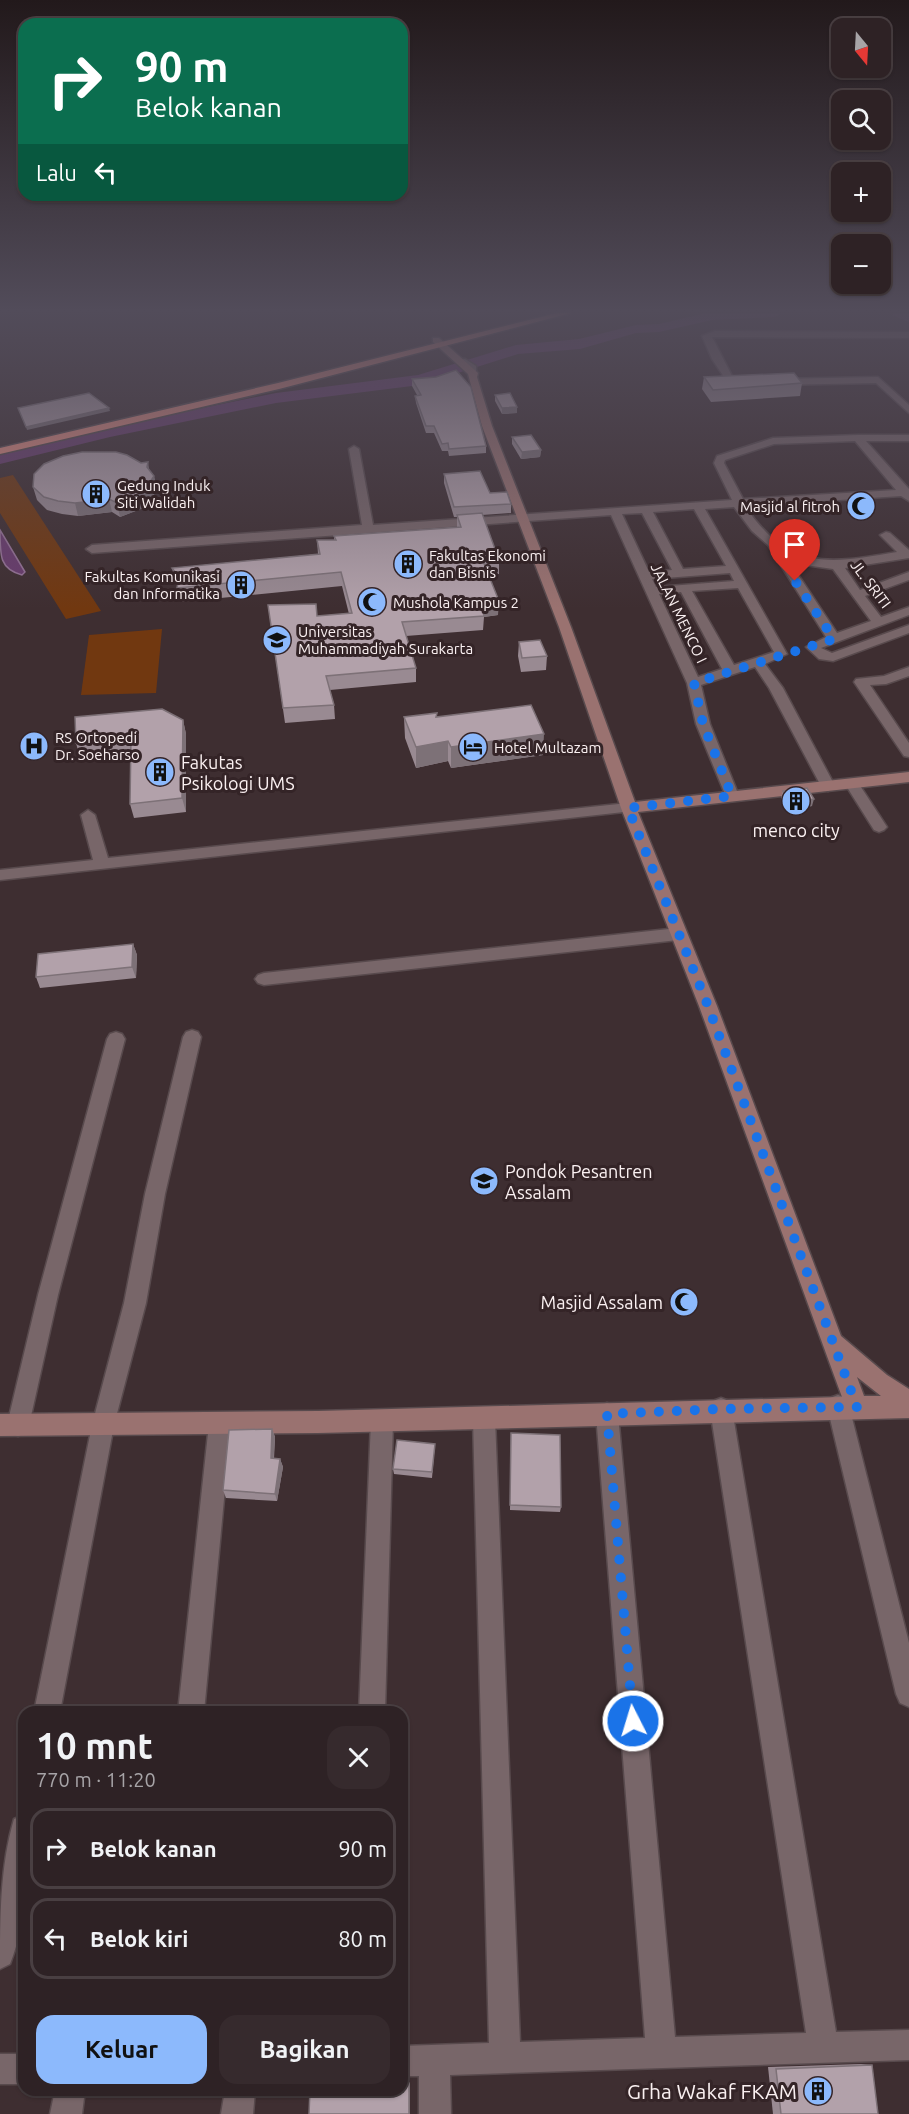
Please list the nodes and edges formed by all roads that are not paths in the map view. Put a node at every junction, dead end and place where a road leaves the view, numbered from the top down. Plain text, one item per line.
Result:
1 (143, 412) edge
2 (168, 412) edge
3 (482, 412) edge
4 (858, 438) junction
5 (909, 438) edge
6 (0, 444) edge
7 (354, 449) dead end
8 (0, 451) edge
9 (907, 494) edge
10 (739, 504) junction
11 (698, 506) junction
12 (646, 510) junction
13 (615, 512) junction
14 (522, 516) junction
15 (368, 528) junction
16 (886, 535) dead end
17 (770, 542) junction
18 (92, 549) dead end
19 (907, 554) edge
20 (837, 565) junction
21 (733, 569) junction
22 (679, 573) junction
23 (643, 576) junction
24 (909, 576) edge
25 (741, 584) junction
26 (685, 589) junction
27 (652, 591) junction
28 (857, 595) junction
29 (909, 611) edge
30 (879, 622) junction
31 (909, 629) edge
32 (834, 639) junction
33 (816, 650) junction
34 (781, 654) junction
35 (757, 661) junction
36 (730, 671) junction
37 (909, 671) edge
38 (694, 683) junction
39 (909, 753) edge
40 (909, 777) edge
41 (852, 784) junction
42 (828, 786) junction
43 (732, 796) junction
44 (628, 808) junction
45 (88, 815) dead end
46 (879, 826) dead end
47 (102, 865) junction
48 (0, 875) edge
49 (678, 933) junction
50 (264, 979) dead end
51 (192, 1037) dead end
52 (116, 1039) dead end
53 (833, 1340) junction
54 (909, 1401) edge
55 (848, 1406) junction
56 (909, 1407) edge
57 (721, 1409) junction
58 (607, 1414) junction
59 (484, 1419) junction
60 (382, 1421) junction
61 (220, 1424) junction
62 (9, 1425) edge
63 (103, 1425) junction
64 (909, 1694) edge
65 (47, 1706) edge
66 (192, 1706) edge
67 (372, 1706) edge
68 (18, 1860) edge
69 (0, 1954) edge
70 (909, 2045) edge
71 (823, 2047) junction
72 (661, 2052) junction
73 (505, 2057) junction
74 (434, 2059) junction
75 (408, 2061) edge
76 (0, 2069) edge
77 (18, 2069) edge
78 (69, 2096) edge
79 (239, 2096) edge
80 (66, 2114) edge
81 (237, 2114) edge
82 (435, 2114) edge

1 - 6 highway
2 - 8 highway
3 - 14 street
4 - 5 street
4 - 9 street
4 - 10 street
7 - 15 street
9 - 10 street
10 - 11 street
10 - 17 street
11 - 12 street
11 - 21 street
12 - 13 street
12 - 22 street
13 - 14 street
13 - 23 street, JALAN MENCO I
14 - 15 street
14 - 44 street
15 - 18 street
16 - 19 street
17 - 20 street
17 - 32 street
19 - 20 street
20 - 28 street, JL. SRITI
21 - 22 street
21 - 25 street
22 - 23 street
23 - 27 street, JALAN MENCO I
24 - 28 street
25 - 26 street
25 - 34 street
26 - 27 street
26 - 36 street
27 - 38 street, JALAN MENCO I
28 - 30 street, JL. SRITI
29 - 30 street
30 - 32 street
31 - 33 street
32 - 33 street
33 - 34 street
34 - 35 street
35 - 36 street
35 - 42 street
36 - 38 street
37 - 39 street
38 - 43 street, JALAN MENCO I
40 - 41 street
41 - 42 street
41 - 46 street
42 - 43 street
43 - 44 street
44 - 47 street
44 - 49 street
45 - 47 street
47 - 48 street
49 - 50 street
49 - 53 street
51 - 63 street
52 - 62 street
53 - 54 street
53 - 55 street
55 - 56 street
55 - 57 street
55 - 64 street
57 - 58 street
57 - 71 street
58 - 59 street
58 - 72 street
59 - 60 street
59 - 73 street
60 - 61 street
60 - 67 street
61 - 63 street
61 - 66 street
62 - 63 street
63 - 65 street
68 - 69 street
70 - 71 street
71 - 72 street
72 - 73 street
73 - 74 street
74 - 75 street
74 - 82 street
76 - 77 street
78 - 80 street
79 - 81 street

